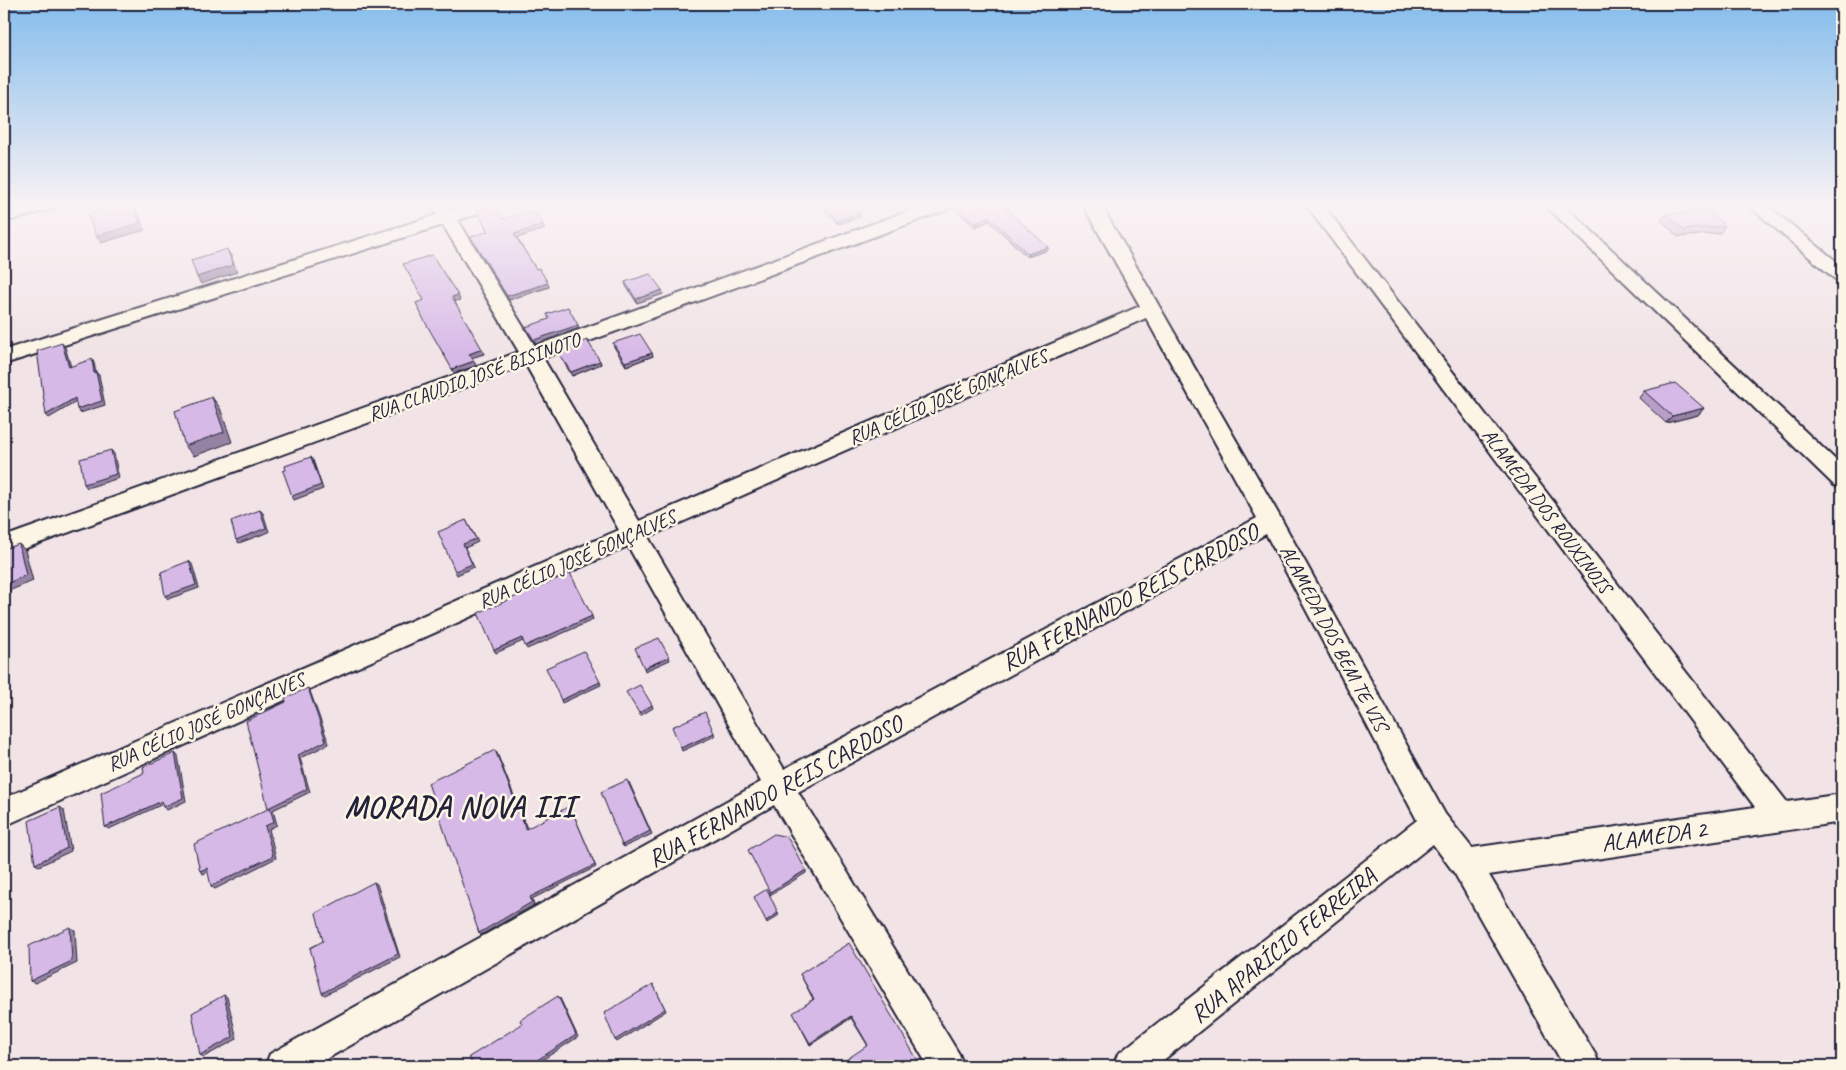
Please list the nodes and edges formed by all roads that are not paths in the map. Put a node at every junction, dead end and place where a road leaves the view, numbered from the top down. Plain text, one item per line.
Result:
1 (314, 255) edge
2 (470, 255) edge
3 (809, 255) edge
4 (1120, 255) edge
5 (1351, 255) edge
6 (1605, 255) edge
7 (1817, 255) edge
8 (1842, 275) edge
9 (1151, 309) junction
10 (532, 356) junction
11 (4, 357) edge
12 (1842, 479) edge
13 (1271, 521) junction
14 (632, 534) junction
15 (4, 547) edge
16 (780, 787) junction
17 (1842, 808) edge
18 (4, 812) edge
19 (1780, 818) junction
20 (1435, 824) junction
21 (1466, 864) junction
22 (282, 1066) edge
23 (947, 1066) edge
24 (1130, 1066) edge
25 (1583, 1066) edge

1 - 11 street
2 - 10 street
3 - 10 street, RUA CLAUDIO JOSÉ BISINOTO
4 - 9 street, ALAMEDA DOS BEM TE VIS
5 - 19 street, ALAMEDA DOS ROUXINOIS
6 - 12 street
7 - 8 street
9 - 13 street, ALAMEDA DOS BEM TE VIS
9 - 14 street, RUA CÉLIO JOSÉ GONÇALVES
10 - 14 street
10 - 15 street, RUA CLAUDIO JOSÉ BISINOTO
13 - 16 street, RUA FERNANDO REIS CARDOSO
13 - 20 street, ALAMEDA DOS BEM TE VIS
14 - 16 street
14 - 18 street, RUA CÉLIO JOSÉ GONÇALVES
16 - 22 street, RUA FERNANDO REIS CARDOSO
16 - 23 street
17 - 19 street, ALAMEDA 2
19 - 21 street, ALAMEDA 2
20 - 21 street, ALAMEDA DOS BEM TE VIS
20 - 24 street, RUA APARÍCIO FERREIRA
21 - 25 street, ALAMEDA DOS BEM TE VIS

